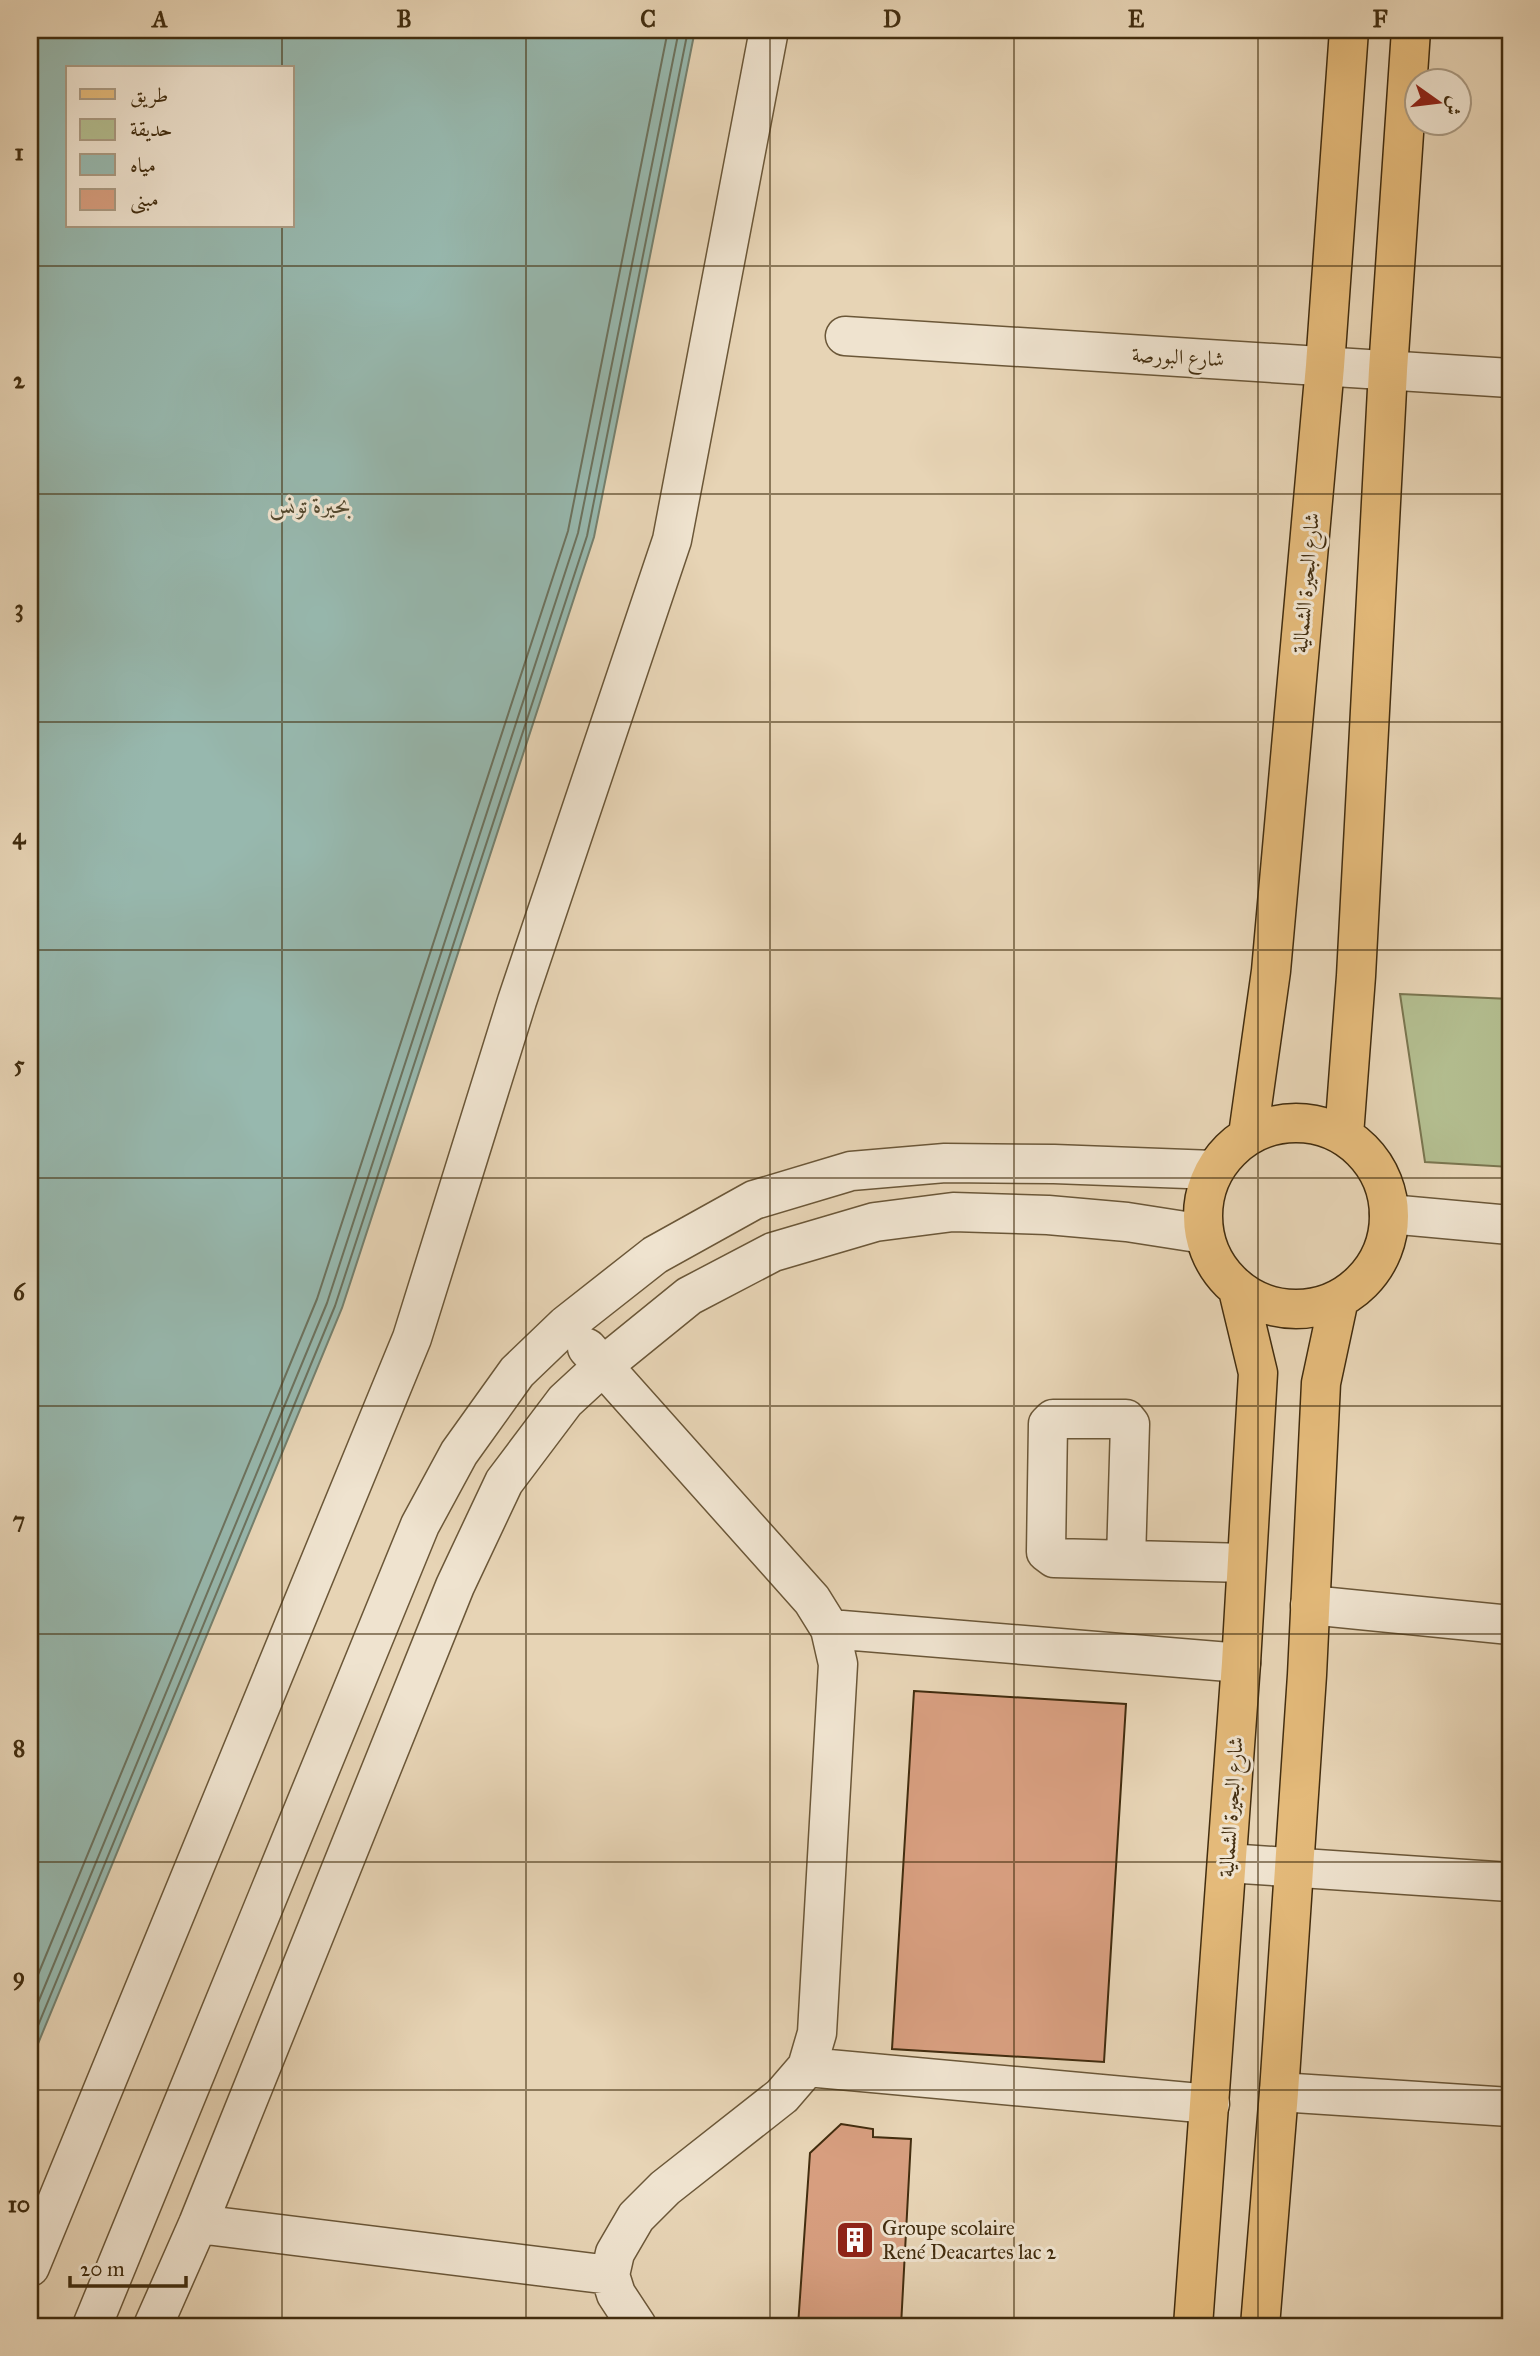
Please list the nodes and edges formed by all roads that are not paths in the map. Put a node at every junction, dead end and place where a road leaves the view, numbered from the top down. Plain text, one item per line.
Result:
1 (769, 30) edge
2 (1349, 30) edge
3 (1411, 30) edge
4 (845, 336) dead end
5 (1325, 366) junction
6 (1388, 370) junction
7 (1510, 378) edge
8 (1248, 1135) junction
9 (1344, 1135) junction
10 (1214, 1170) junction
11 (1389, 1214) junction
12 (1510, 1225) edge
13 (1204, 1234) junction
14 (1238, 1290) junction
15 (1339, 1299) junction
16 (566, 1325) junction
17 (604, 1366) junction
18 (1126, 1560) dead end
19 (1247, 1563) junction
20 (1310, 1605) junction
21 (1510, 1625) edge
22 (830, 1629) junction
23 (1241, 1663) junction
24 (1227, 1863) junction
25 (1294, 1869) junction
26 (1510, 1882) edge
27 (807, 2067) junction
28 (1279, 2092) junction
29 (1210, 2104) junction
30 (1510, 2108) edge
31 (198, 2224) junction
32 (30, 2267) edge
33 (610, 2275) junction
34 (92, 2326) edge
35 (153, 2326) edge
36 (637, 2326) edge
37 (1193, 2326) edge
38 (1260, 2326) edge

1 - 32 street
2 - 5 main road, شارع البحيرة الشمالية
3 - 6 main road
4 - 5 street, شارع البورصة
5 - 6 street, شارع البورصة
5 - 8 main road, شارع البحيرة الشمالية
6 - 7 street, شارع البورصة
6 - 9 main road
8 - 9 main road
8 - 10 main road
9 - 11 main road
10 - 13 main road
10 - 16 street
11 - 12 street
11 - 15 main road
13 - 14 main road
13 - 17 street
14 - 15 main road
14 - 19 main road, شارع البحيرة الشمالية
15 - 20 main road
16 - 17 street
16 - 34 street
17 - 22 street
17 - 31 street
18 - 19 street
19 - 23 main road, شارع البحيرة الشمالية
20 - 21 street
20 - 25 main road
22 - 23 street
22 - 27 street
23 - 24 main road, شارع البحيرة الشمالية
24 - 25 street
24 - 29 main road, شارع البحيرة الشمالية
25 - 26 street
25 - 28 main road
27 - 29 street
27 - 33 street
28 - 30 street
28 - 38 main road
29 - 37 main road, شارع البحيرة الشمالية
31 - 33 street
31 - 35 street
33 - 36 street

